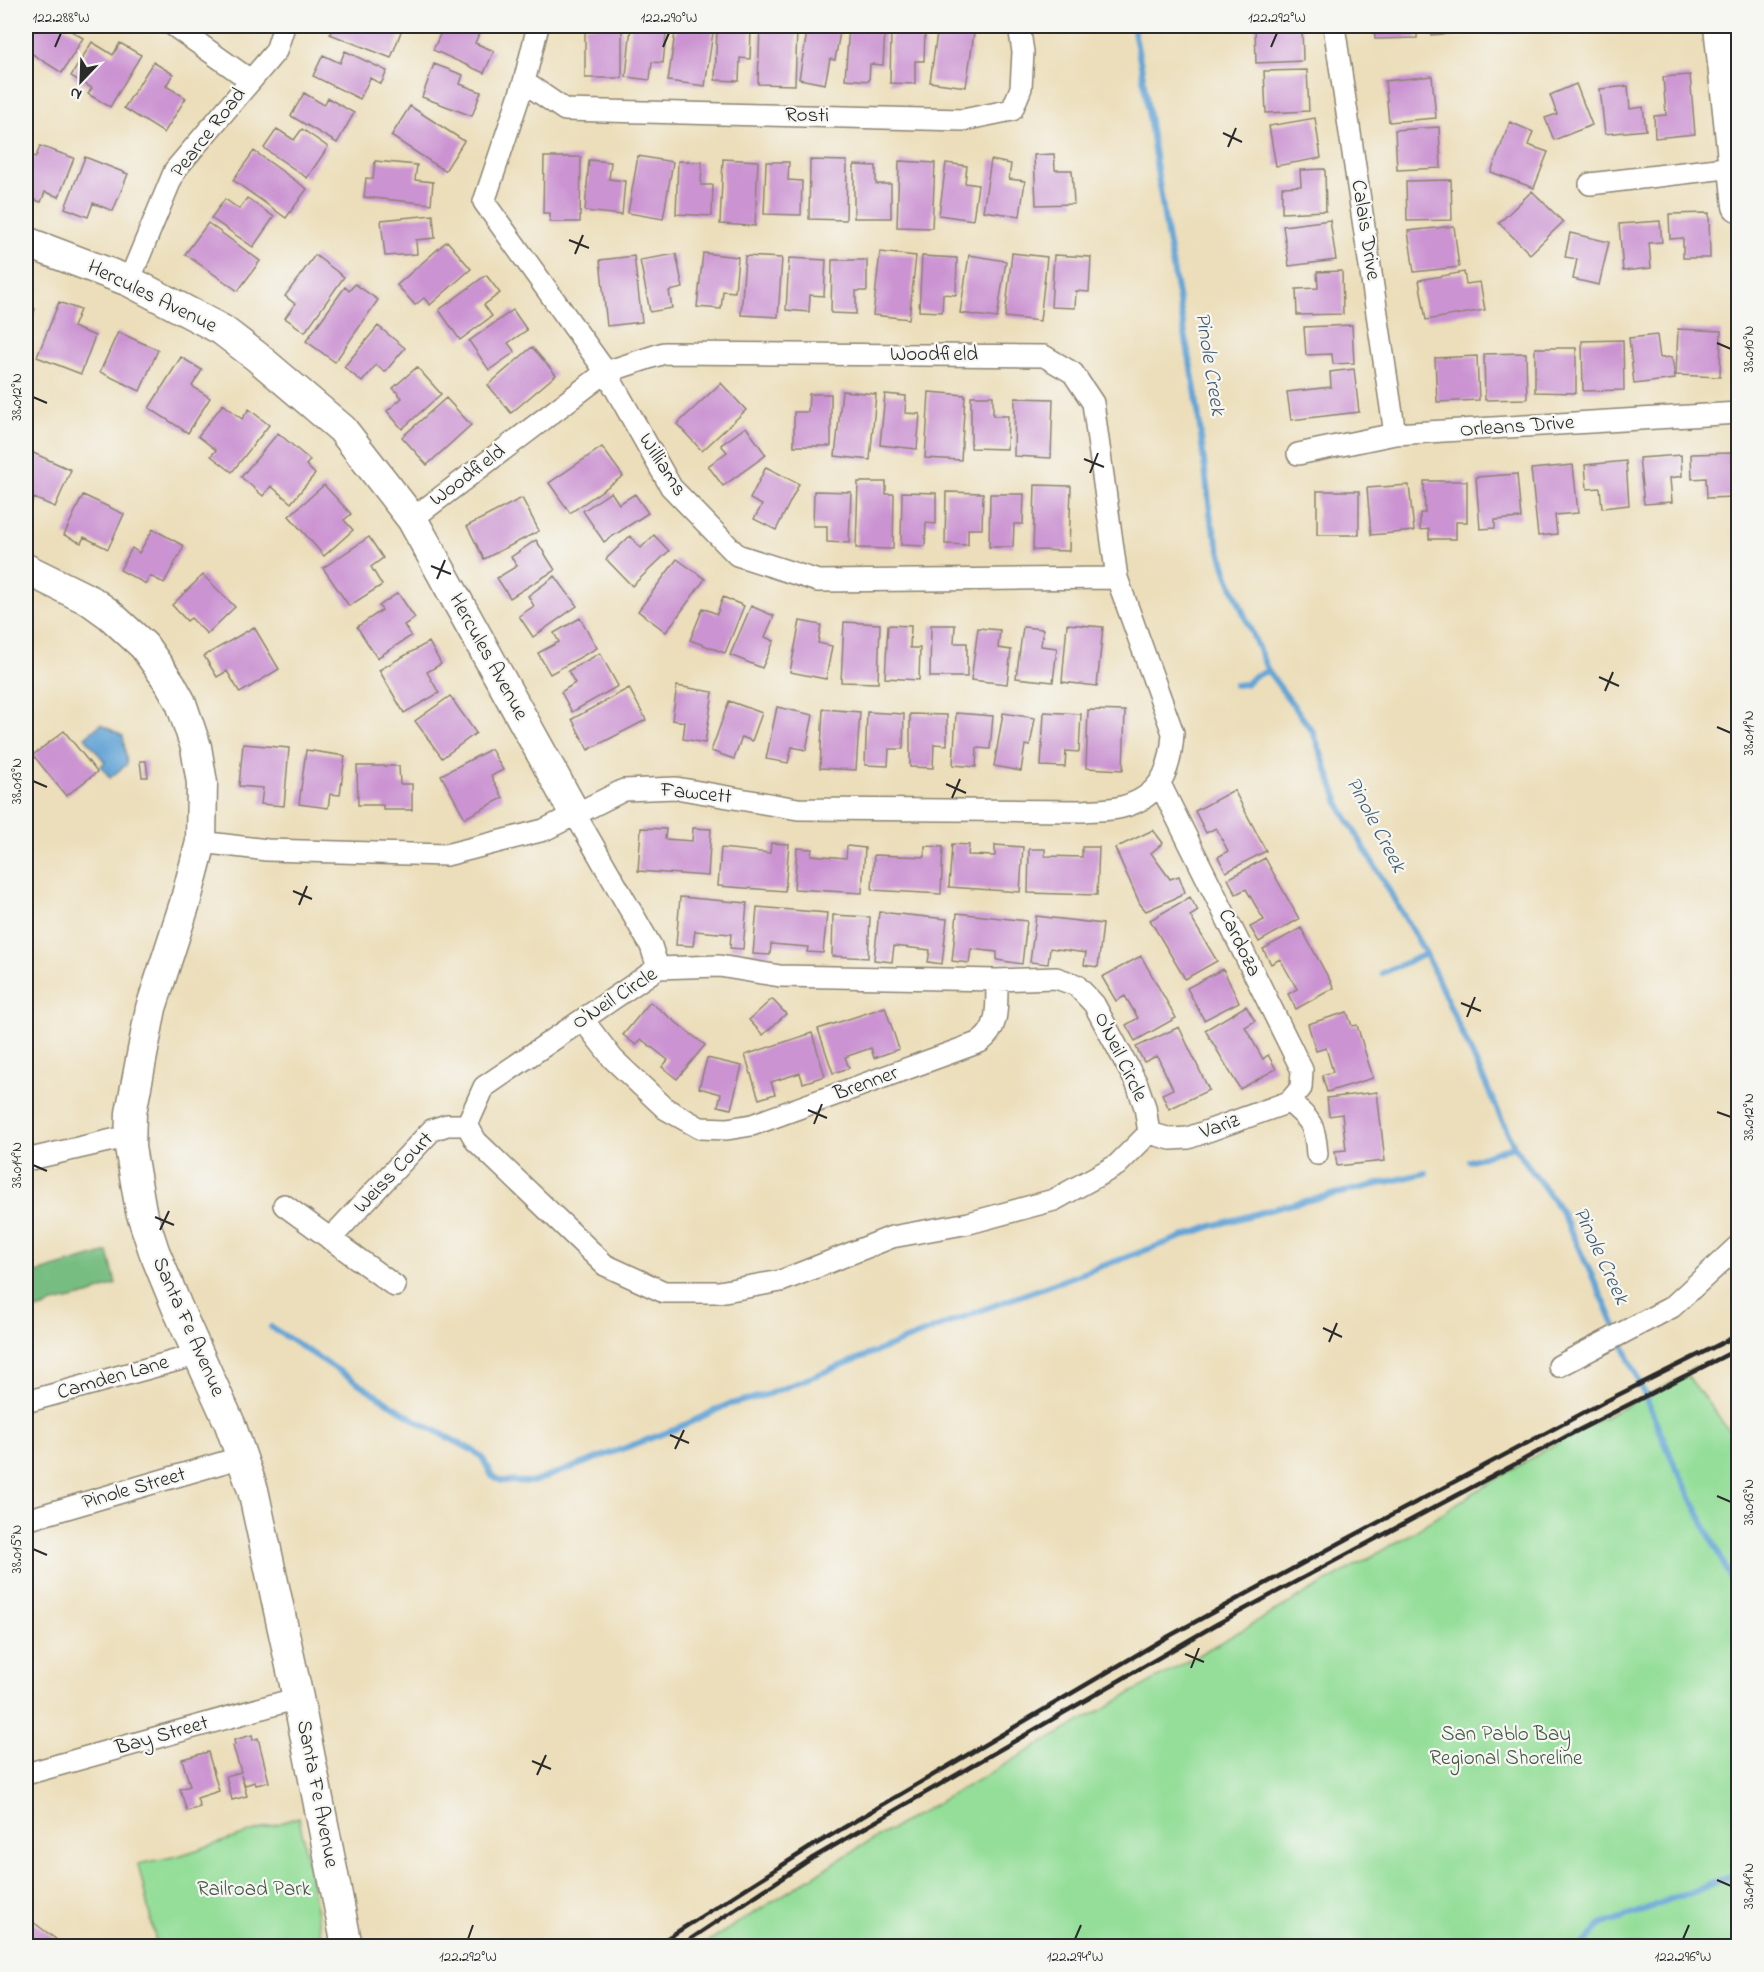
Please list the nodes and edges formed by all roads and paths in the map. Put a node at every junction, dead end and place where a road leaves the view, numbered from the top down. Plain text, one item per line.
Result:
1 (174, 26) edge
2 (284, 26) edge
3 (538, 26) edge
4 (1019, 26) edge
5 (1334, 26) edge
6 (1719, 26) edge
7 (250, 80) junction
8 (524, 82) junction
9 (1734, 167) junction
10 (1590, 184) dead end
11 (1738, 206) edge
12 (26, 242) edge
13 (129, 281) junction
14 (606, 372) junction
15 (1738, 413) edge
16 (1395, 434) junction
17 (1298, 454) dead end
18 (412, 519) junction
19 (26, 568) edge
20 (1117, 578) junction
21 (1160, 784) junction
22 (575, 814) junction
23 (201, 842) junction
24 (658, 968) junction
25 (997, 980) junction
26 (583, 1020) junction
27 (1289, 1102) junction
28 (467, 1125) junction
29 (1149, 1133) junction
30 (130, 1136) junction
31 (1317, 1154) dead end
32 (26, 1156) edge
33 (284, 1205) dead end
34 (330, 1239) junction
35 (1738, 1246) edge
36 (395, 1286) dead end
37 (200, 1354) junction
38 (1559, 1366) dead end
39 (26, 1402) edge
40 (242, 1457) junction
41 (26, 1520) edge
42 (298, 1698) junction
43 (26, 1774) edge
44 (346, 1947) edge

1 - 7 street
2 - 7 street, Pearce Road
3 - 8 street, Williams
4 - 8 street, Rosti
5 - 16 street, Calais Drive
6 - 9 street
7 - 13 street, Pearce Road
8 - 14 street, Williams
9 - 10 street
9 - 11 street
12 - 13 street, Hercules Avenue
13 - 18 street, Hercules Avenue
14 - 18 street, Woodfield
14 - 20 street, Williams
14 - 20 street, Woodfield
15 - 16 street, Orleans Drive
16 - 17 street, Orleans Drive
18 - 22 street, Hercules Avenue
19 - 23 street, Santa Fe Avenue
20 - 21 street, Woodfield
21 - 22 street, Fawcett
21 - 27 street, Cardoza
22 - 23 street, Fawcett
22 - 24 street, Hercules Avenue
23 - 30 street, Santa Fe Avenue
24 - 25 street, O'Neil Circle
24 - 26 street, O'Neil Circle
25 - 26 street, Brenner
25 - 29 street, O'Neil Circle
26 - 28 street, O'Neil Circle
27 - 29 street, Variz
27 - 31 street
28 - 29 street
28 - 34 street, Weiss Court
30 - 32 street
30 - 37 street, Santa Fe Avenue
33 - 34 street
34 - 36 street
35 - 38 street
37 - 39 street, Camden Lane
37 - 40 street, Santa Fe Avenue
40 - 41 street, Pinole Street
40 - 42 street, Santa Fe Avenue
42 - 43 street, Bay Street
42 - 44 street, Santa Fe Avenue

